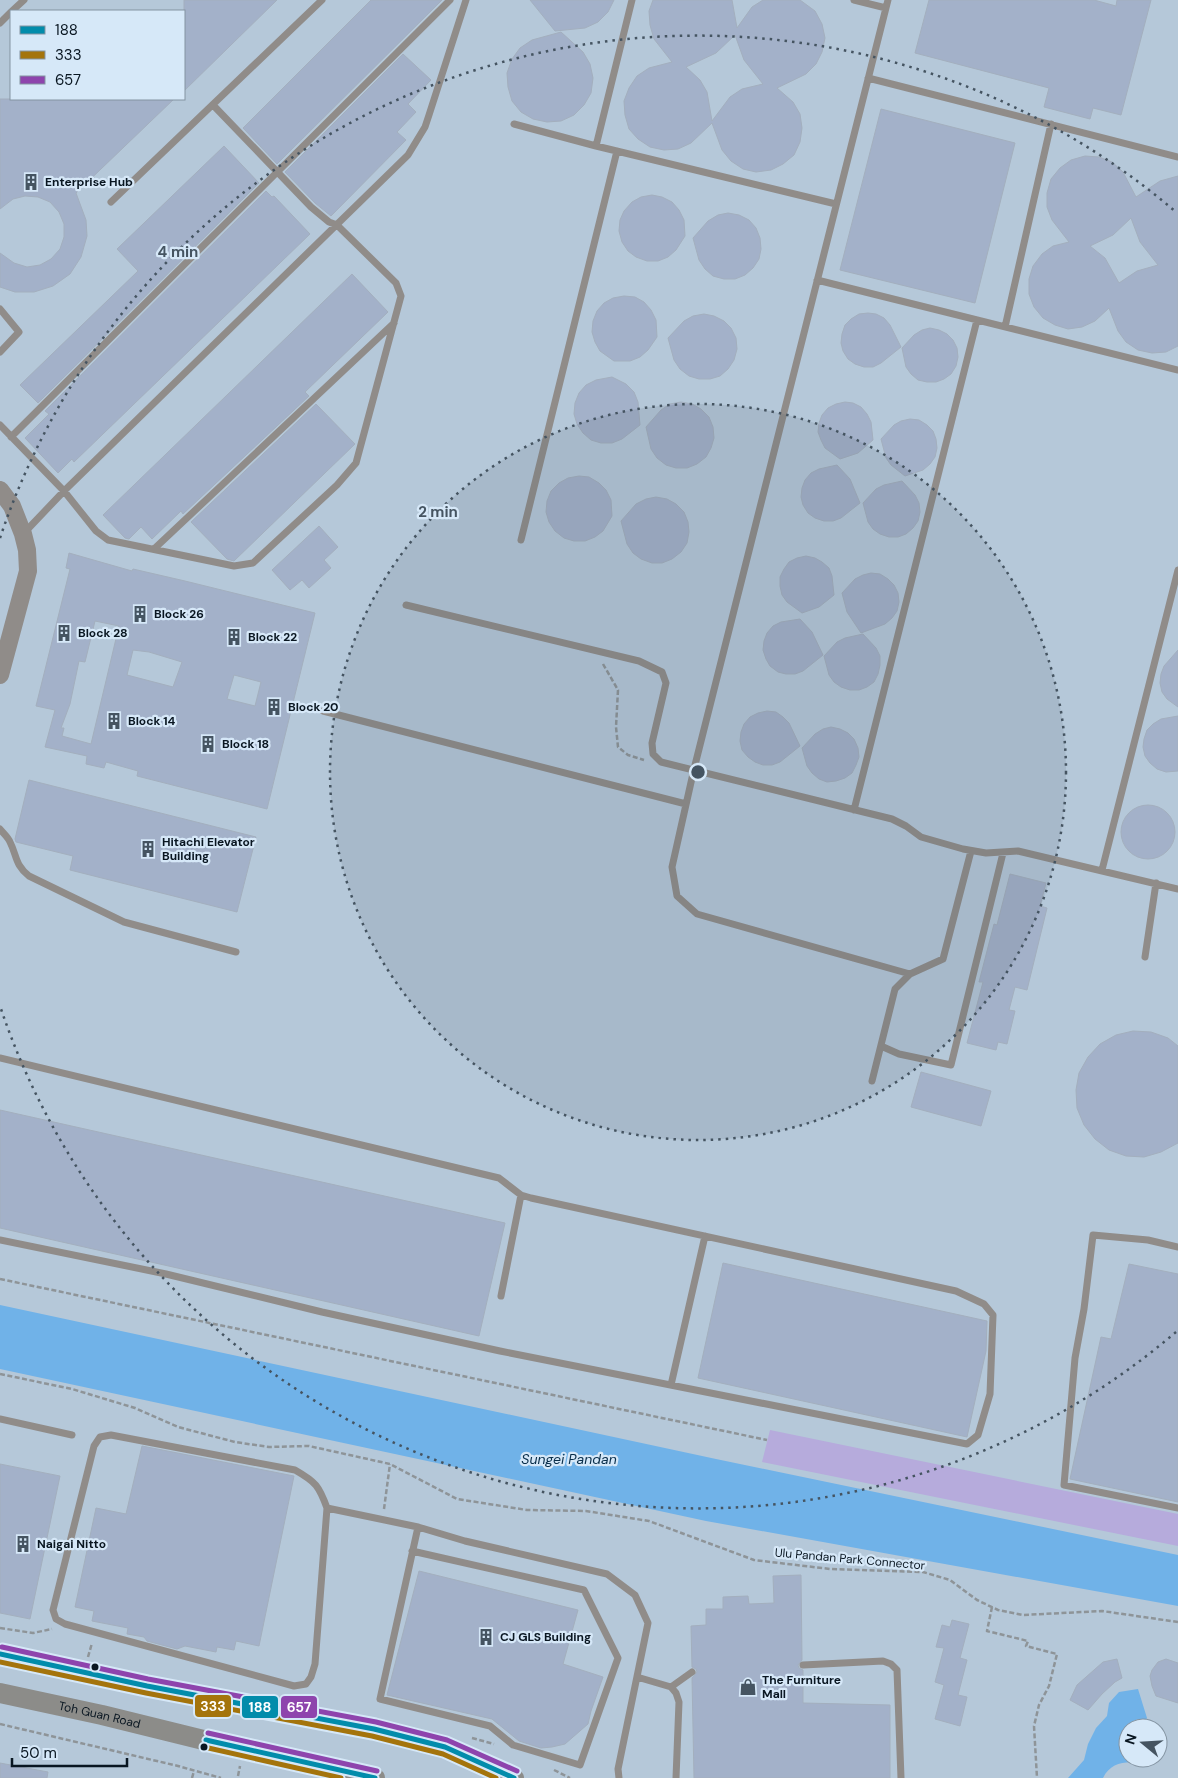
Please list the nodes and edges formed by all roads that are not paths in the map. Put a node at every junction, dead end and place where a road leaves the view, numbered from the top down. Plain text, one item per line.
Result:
1 (24, 0) edge
2 (322, 0) edge
3 (450, 0) edge
4 (466, 0) edge
5 (632, 0) edge
6 (854, 0) edge
7 (888, 0) edge
8 (886, 8) junction
9 (14, 10) edge
10 (10, 14) edge
11 (0, 23) edge
12 (868, 78) junction
13 (213, 105) junction
14 (514, 124) dead end
15 (1051, 124) junction
16 (596, 146) junction
17 (617, 151) junction
18 (1178, 157) edge
19 (276, 172) junction
20 (111, 202) dead end
21 (836, 204) junction
22 (337, 225) junction
23 (817, 280) junction
24 (0, 309) edge
25 (977, 320) junction
26 (395, 322) junction
27 (1005, 327) junction
28 (0, 352) edge
29 (1178, 370) edge
30 (0, 425) edge
31 (11, 437) junction
32 (0, 490) edge
33 (64, 491) junction
34 (23, 534) junction
35 (521, 540) dead end
36 (154, 549) junction
37 (1178, 570) edge
38 (406, 605) dead end
39 (0, 675) edge
40 (323, 711) dead end
41 (694, 769) junction
42 (686, 804) junction
43 (854, 810) junction
44 (0, 829) edge
45 (971, 851) junction
46 (1003, 853) junction
47 (1102, 870) junction
48 (1156, 883) junction
49 (1178, 888) edge
50 (236, 952) dead end
51 (1145, 957) dead end
52 (910, 974) junction
53 (881, 1046) junction
54 (0, 1058) edge
55 (872, 1081) dead end
56 (521, 1195) junction
57 (705, 1236) junction
58 (0, 1240) edge
59 (1178, 1247) edge
60 (501, 1296) dead end
61 (671, 1385) junction
62 (0, 1418) edge
63 (72, 1435) dead end
64 (327, 1508) junction
65 (1178, 1508) edge
66 (418, 1527) junction
67 (412, 1551) junction
68 (0, 1654) edge
69 (802, 1665) dead end
70 (692, 1672) dead end
71 (637, 1677) junction
72 (671, 1687) junction
73 (0, 1693) edge
74 (618, 1769) junction
75 (375, 1778) edge
76 (514, 1778) edge
77 (611, 1778) edge
78 (619, 1778) edge
79 (676, 1778) edge
80 (901, 1778) edge

1 - 9 lane
2 - 13 lane
3 - 19 lane
4 - 22 lane
5 - 16 lane
6 - 8 lane
7 - 8 lane
8 - 12 lane
10 - 11 lane
12 - 15 lane
12 - 21 lane
13 - 19 lane
13 - 20 lane
14 - 16 lane
15 - 18 lane
15 - 27 lane
16 - 17 lane
17 - 21 lane
17 - 35 lane
19 - 22 lane
19 - 31 lane
21 - 23 lane
22 - 26 lane
22 - 33 lane
23 - 25 lane
23 - 41 lane
24 - 28 lane
25 - 27 lane
25 - 43 lane
26 - 36 lane
26 - 36 lane
27 - 29 lane
30 - 31 lane
31 - 33 lane
32 - 34 street
33 - 34 lane
33 - 36 lane
34 - 39 street
37 - 47 lane
38 - 41 lane
40 - 42 lane
41 - 42 lane
41 - 43 lane
42 - 52 lane
43 - 45 lane
44 - 50 lane
45 - 46 lane
45 - 52 lane
46 - 47 lane
46 - 53 lane
47 - 48 lane
48 - 49 lane
48 - 51 lane
52 - 53 lane
53 - 55 lane
54 - 56 lane
56 - 57 lane
56 - 60 lane
57 - 61 lane
57 - 61 lane
58 - 61 lane
59 - 65 lane
62 - 63 lane
64 - 64 lane
64 - 66 lane
66 - 67 lane
66 - 71 lane
67 - 67 lane
68 - 76 main road
69 - 80 lane
70 - 72 lane
71 - 72 lane
71 - 74 lane
72 - 79 lane
73 - 75 main road, Toh Guan Road
74 - 77 lane
74 - 78 lane

